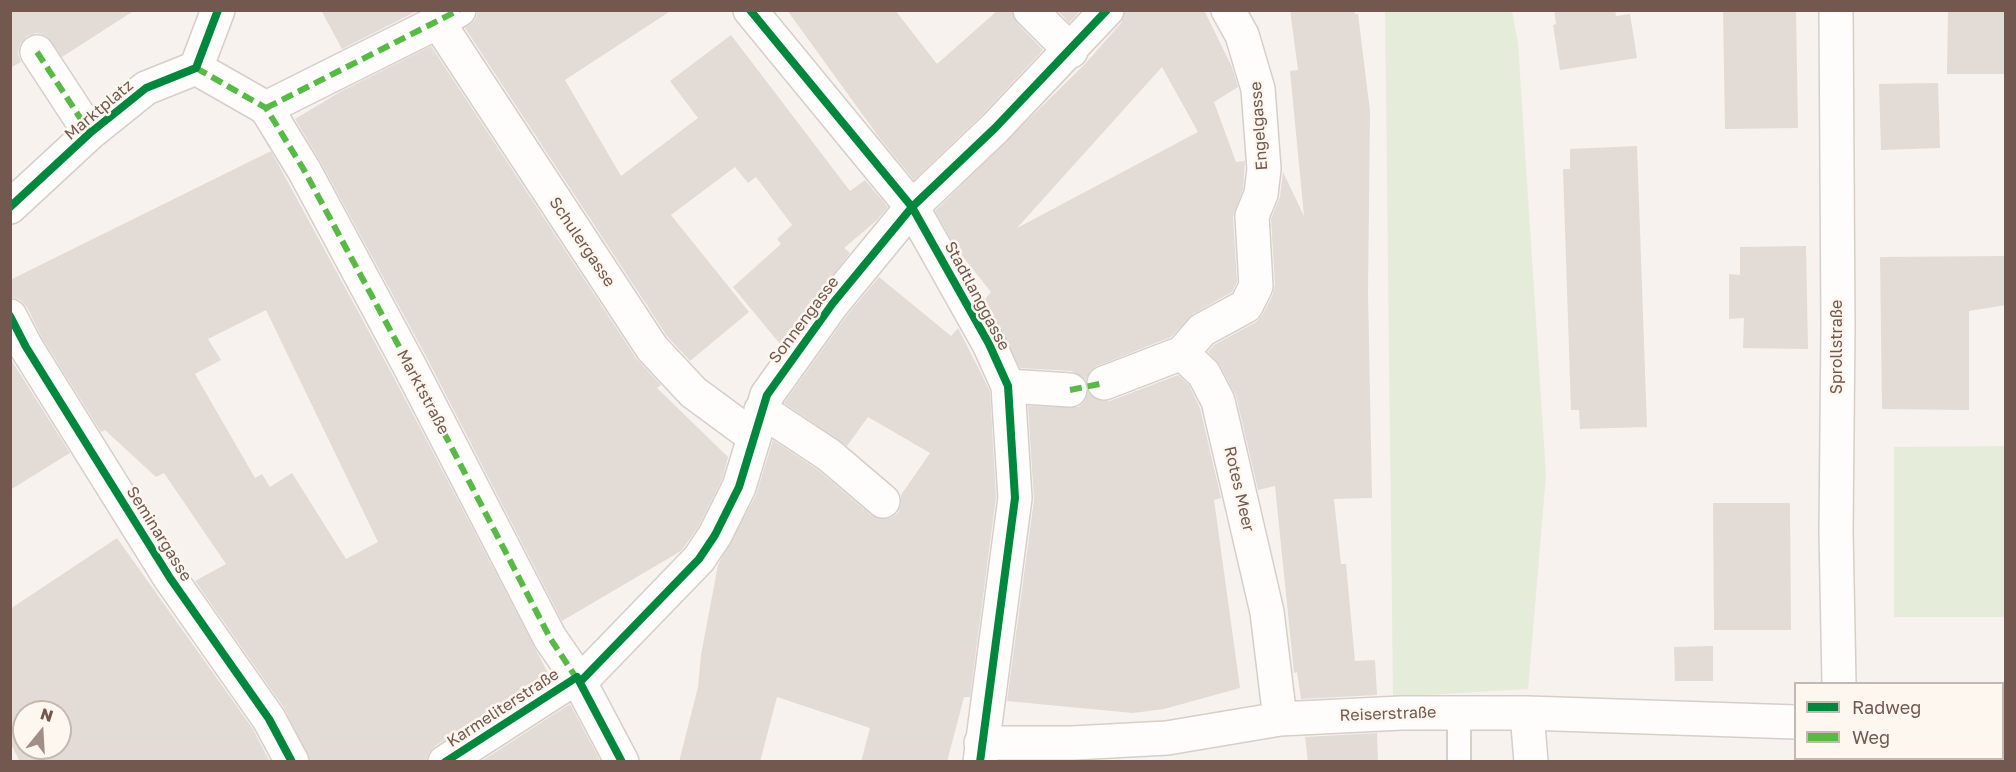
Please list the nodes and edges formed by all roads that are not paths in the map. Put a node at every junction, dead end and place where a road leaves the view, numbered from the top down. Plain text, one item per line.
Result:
1 (218, 10) edge
2 (750, 10) edge
3 (1030, 10) edge
4 (1107, 10) edge
5 (1228, 10) edge
6 (1836, 10) edge
7 (448, 16) edge
8 (1071, 51) junction
9 (37, 52) dead end
10 (196, 68) junction
11 (266, 108) junction
12 (90, 133) junction
13 (10, 207) edge
14 (912, 207) junction
15 (10, 316) edge
16 (1182, 353) junction
17 (1104, 383) dead end
18 (1008, 386) junction
19 (1070, 390) dead end
20 (758, 423) junction
21 (883, 501) dead end
22 (578, 680) junction
23 (1839, 682) edge
24 (1459, 712) junction
25 (1527, 713) junction
26 (1280, 719) junction
27 (1794, 722) edge
28 (1170, 750) edge
29 (981, 752) edge
30 (292, 762) edge
31 (445, 762) edge
32 (622, 762) edge
33 (1460, 762) edge
34 (1531, 762) edge

1 - 10 street
2 - 14 street, Stadtlanggasse
3 - 8 street
4 - 8 street, Sonnengasse
5 - 16 street, Engelgasse
6 - 23 street, Sprollstraße
7 - 11 street
7 - 20 street, Schulergasse
8 - 14 street, Sonnengasse
9 - 12 street
10 - 11 street, Marktstraße
10 - 12 street, Marktplatz
11 - 22 street, Marktstraße
12 - 13 street, Marktplatz
14 - 18 street, Stadtlanggasse
14 - 20 street, Sonnengasse
15 - 30 street, Seminargasse
16 - 17 street
16 - 26 street, Rotes Meer
18 - 19 street
18 - 29 street, Stadtlanggasse
20 - 21 street, Schulergasse
20 - 22 street, Sonnengasse
22 - 31 street, Karmeliterstraße
22 - 32 street, Marktstraße
24 - 25 street, Reiserstraße
24 - 26 street, Reiserstraße
24 - 33 lane
25 - 27 street, Reiserstraße
25 - 34 street
26 - 28 street, Reiserstraße
28 - 29 street, Reiserstraße

